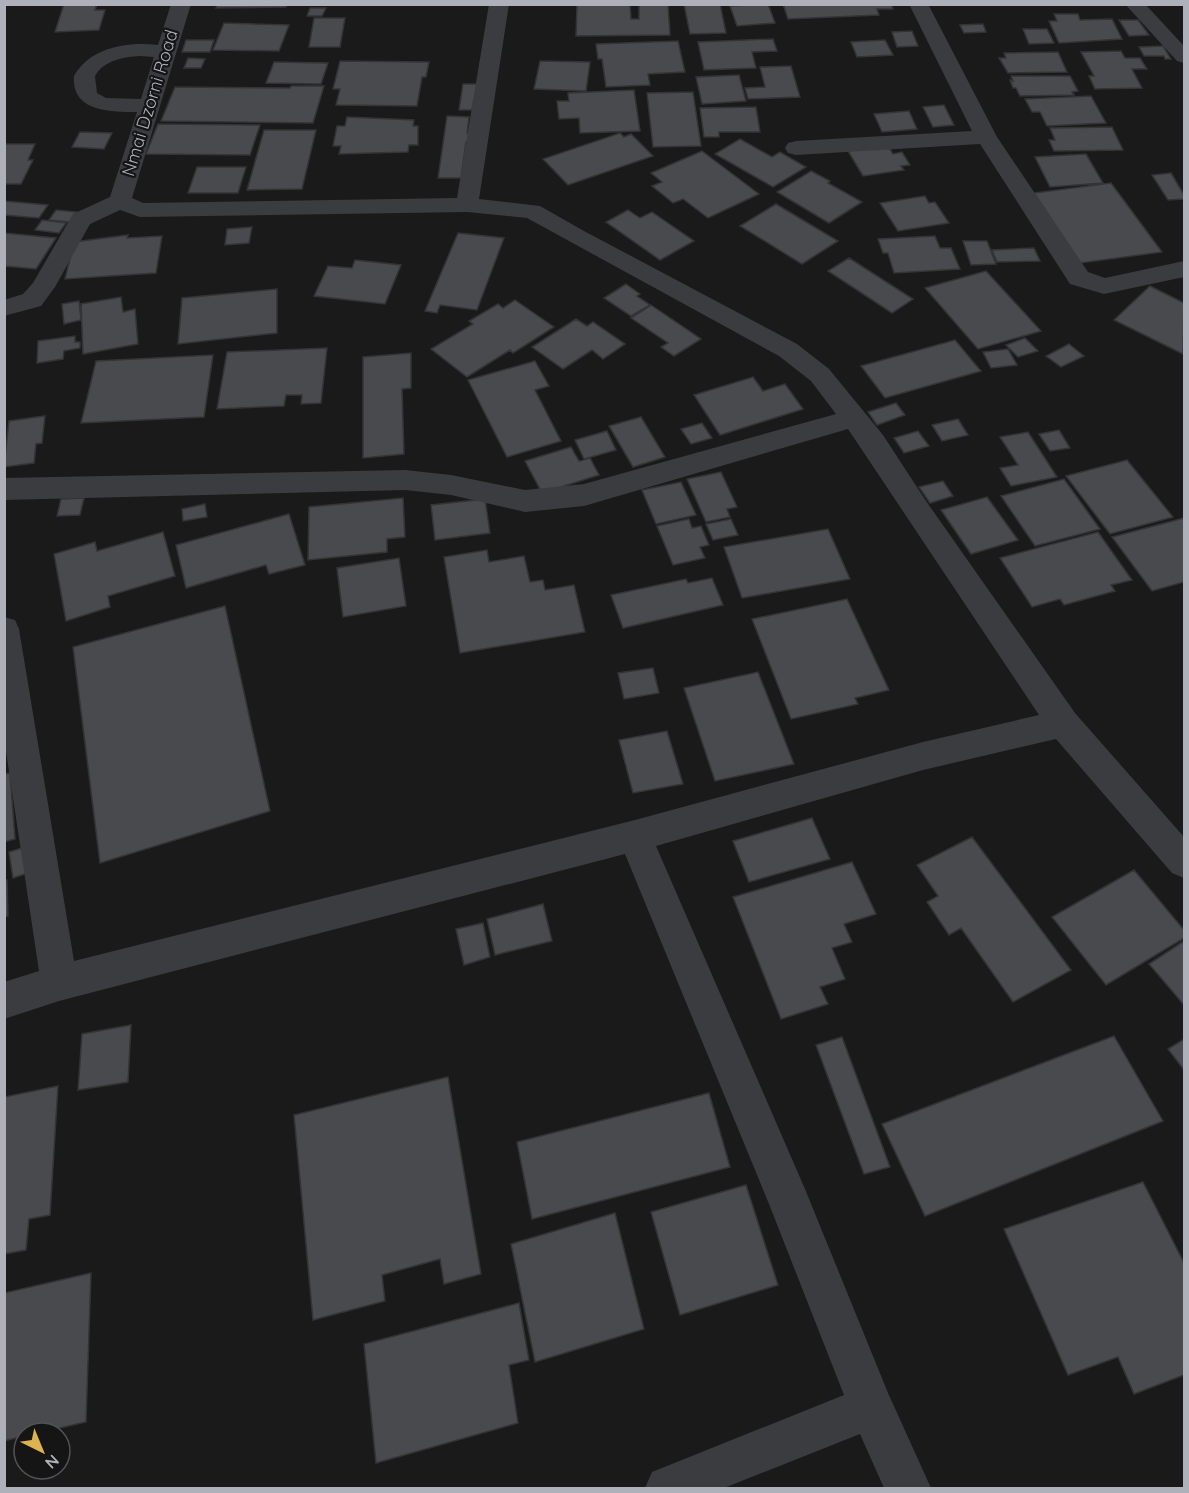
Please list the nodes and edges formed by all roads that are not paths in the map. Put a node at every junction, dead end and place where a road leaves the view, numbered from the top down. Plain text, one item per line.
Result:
1 (181, 4) edge
2 (500, 4) edge
3 (918, 4) edge
4 (1134, 4) edge
5 (165, 52) junction
6 (1185, 57) edge
7 (149, 105) junction
8 (986, 137) junction
9 (796, 148) dead end
10 (120, 201) junction
11 (467, 205) junction
12 (1185, 270) edge
13 (4, 308) edge
14 (855, 418) junction
15 (4, 489) edge
16 (4, 629) edge
17 (1063, 723) junction
18 (635, 836) junction
19 (1185, 862) edge
20 (59, 983) junction
21 (4, 1001) edge
22 (871, 1407) junction
23 (668, 1488) edge
24 (908, 1488) edge

1 - 5 street, Nmai Dzorni Road
2 - 11 street
3 - 8 street
4 - 6 street
5 - 7 street, Nmai Dzorni Road
5 - 7 street
7 - 10 street, Nmai Dzorni Road
8 - 9 street
8 - 12 street
10 - 11 street
10 - 13 street
11 - 14 street
14 - 15 street
14 - 17 street
16 - 20 street
17 - 18 street
17 - 19 street
18 - 20 street
18 - 22 street
20 - 21 street
22 - 23 street
22 - 24 street

